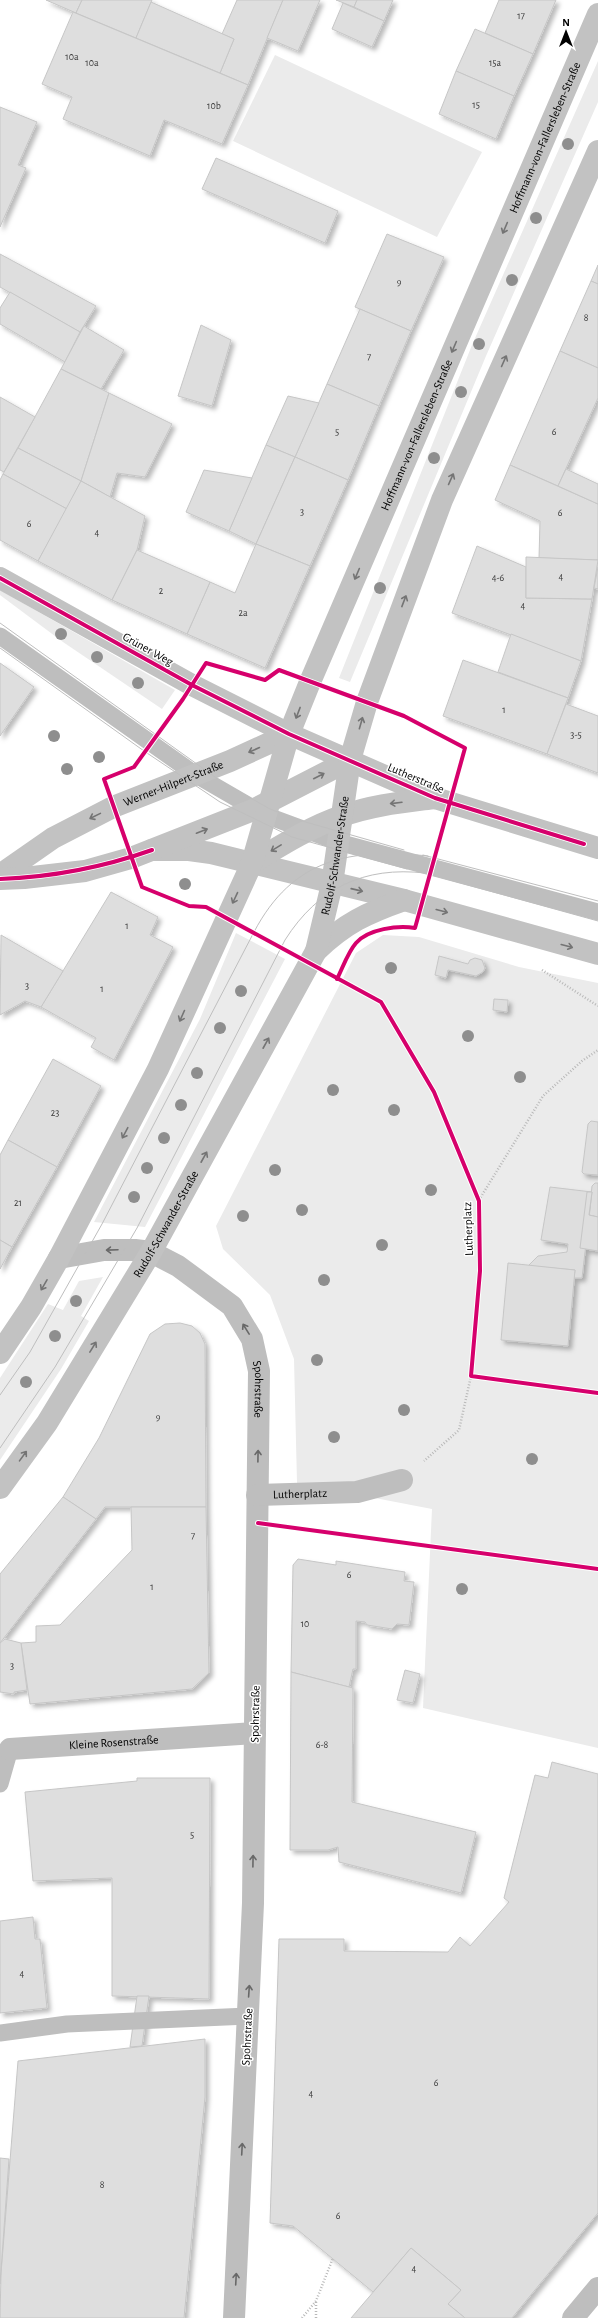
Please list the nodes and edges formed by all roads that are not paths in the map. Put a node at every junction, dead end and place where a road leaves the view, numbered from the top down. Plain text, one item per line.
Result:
1 (598, 14) edge
2 (598, 151) edge
3 (0, 578) edge
4 (0, 636) edge
5 (289, 734) junction
6 (350, 760) junction
7 (196, 775) junction
8 (435, 798) junction
9 (262, 809) junction
10 (341, 816) junction
11 (309, 831) junction
12 (338, 842) junction
13 (598, 848) edge
14 (152, 850) junction
15 (252, 863) junction
16 (0, 875) edge
17 (0, 878) edge
18 (332, 884) junction
19 (404, 900) junction
20 (598, 912) edge
21 (316, 951) junction
22 (598, 954) edge
23 (151, 1252) junction
24 (59, 1258) junction
25 (0, 1353) edge
26 (402, 1480) road end
27 (0, 1488) edge
28 (257, 1495) junction
29 (255, 1733) junction
30 (10, 1749) joint
31 (0, 1784) edge
32 (248, 2016) junction
33 (0, 2033) edge
34 (598, 2288) edge
35 (234, 2318) edge
36 (573, 2318) edge

1 -> 5 main road, Hoffmann-von-Fallersleben-Straße
6 -> 2 main road
3 - 5 main road, Grüner Weg
4 - 7 lane
5 - 6 main road, Lutherstraße
5 -> 7 main road, Werner-Hilpert-Straße
5 - 9 main road, Hoffmann-von-Fallersleben-Straße
6 - 8 main road, Lutherstraße
9 -> 6 main road
6 - 10 main road, Rudolf-Schwander-Straße
7 - 9 lane
7 -> 16 main road, Werner-Hilpert-Straße
8 -> 10 main road, Lutherstraße
8 - 13 main road, Lutherstraße
9 - 11 lane
14 -> 9 main road
9 - 15 main road, Hoffmann-von-Fallersleben-Straße
10 - 11 main road, Lutherstraße
10 - 12 main road, Rudolf-Schwander-Straße
11 - 12 lane
11 -> 15 main road, Lutherstraße
12 - 18 main road, Rudolf-Schwander-Straße
12 - 20 lane
14 - 15 main road
14 - 17 main road
15 - 18 main road
15 -> 24 main road
18 -> 19 main road
18 - 21 main road, Rudolf-Schwander-Straße
19 - 21 main road, Rudolf-Schwander-Straße
19 -> 22 main road
23 -> 21 main road, Rudolf-Schwander-Straße
23 -> 24 street, Spohrstraße
27 -> 23 main road, Rudolf-Schwander-Straße
28 -> 23 street, Spohrstraße
24 -> 25 main road
26 - 28 street, Lutherplatz
28 - 29 street, Spohrstraße
29 - 30 street, Kleine Rosenstraße
32 -> 29 street, Spohrstraße
30 - 31 lane, Kleine Rosenstraße
32 - 33 lane
35 -> 32 street, Spohrstraße
34 - 36 street

